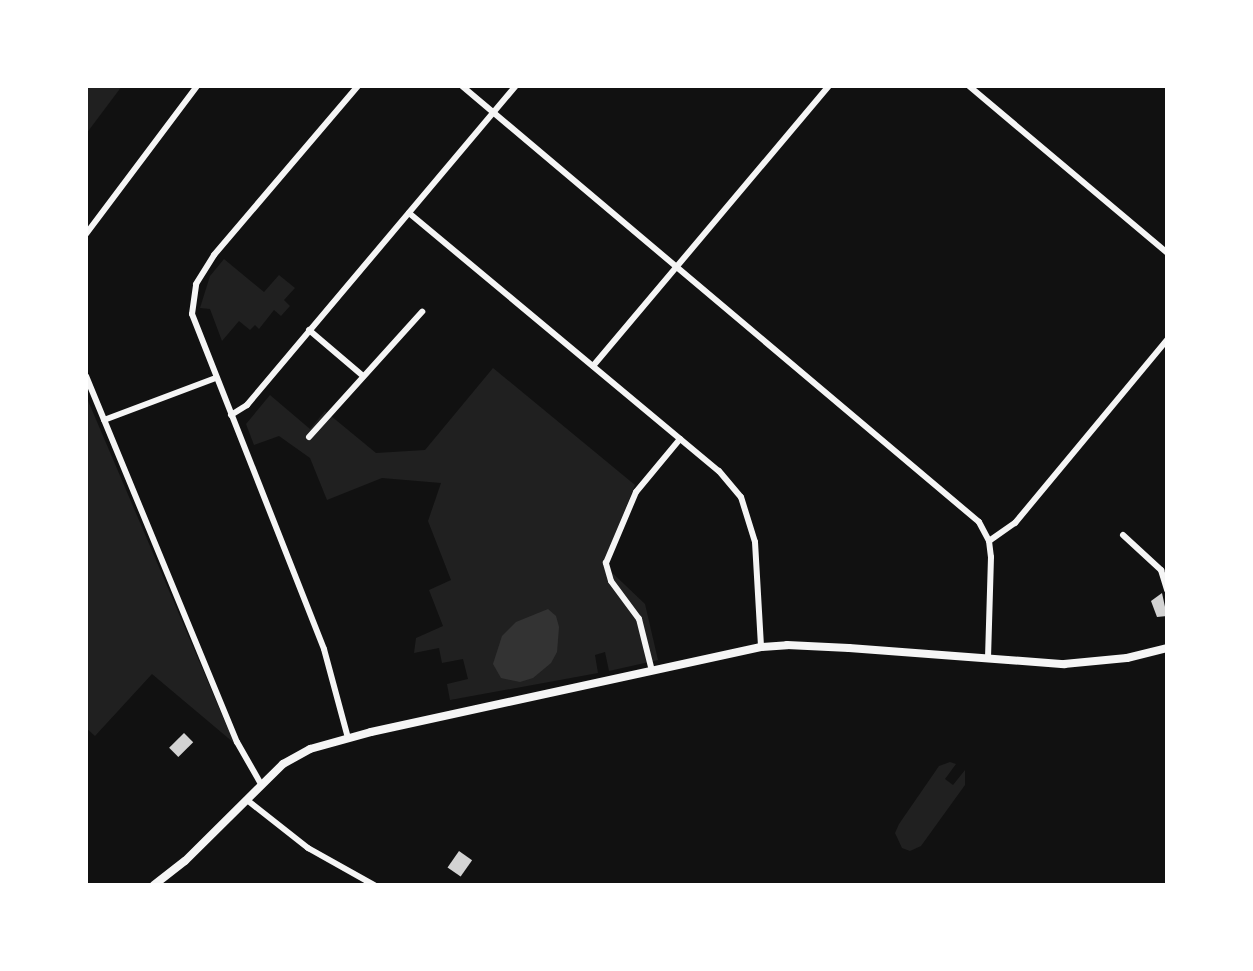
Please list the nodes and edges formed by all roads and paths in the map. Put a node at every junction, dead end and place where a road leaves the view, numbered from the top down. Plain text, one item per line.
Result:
1 (197, 86) edge
2 (358, 86) edge
3 (462, 86) edge
4 (516, 86) edge
5 (829, 86) edge
6 (969, 86) edge
7 (494, 112) junction
8 (409, 213) junction
9 (86, 234) edge
10 (1167, 253) edge
11 (677, 267) junction
12 (422, 312) dead end
13 (309, 330) junction
14 (1167, 341) edge
15 (593, 366) junction
16 (86, 376) edge
17 (363, 376) junction
18 (216, 378) junction
19 (231, 415) junction
20 (104, 421) junction
21 (309, 438) dead end
22 (680, 439) junction
23 (1123, 536) dead end
24 (989, 541) junction
25 (1167, 590) edge
26 (761, 647) junction
27 (1167, 649) edge
28 (988, 659) junction
29 (652, 671) junction
30 (348, 738) junction
31 (261, 784) junction
32 (247, 800) junction
33 (154, 885) edge
34 (374, 885) edge

1 - 9 street
2 - 18 street
3 - 7 street
4 - 7 street
5 - 11 street
6 - 10 street
7 - 8 street
7 - 11 street
8 - 13 street
8 - 15 street
11 - 15 street
11 - 24 street
12 - 17 street
13 - 17 street
13 - 19 street
14 - 24 street
15 - 22 street
16 - 20 street
17 - 21 street
18 - 19 street
18 - 20 street
19 - 30 street
20 - 31 street
22 - 26 street
22 - 29 street
23 - 25 street
24 - 28 street
26 - 28 street
26 - 29 street
27 - 28 street
29 - 30 street
30 - 31 street
31 - 32 street
32 - 33 street
32 - 34 street

